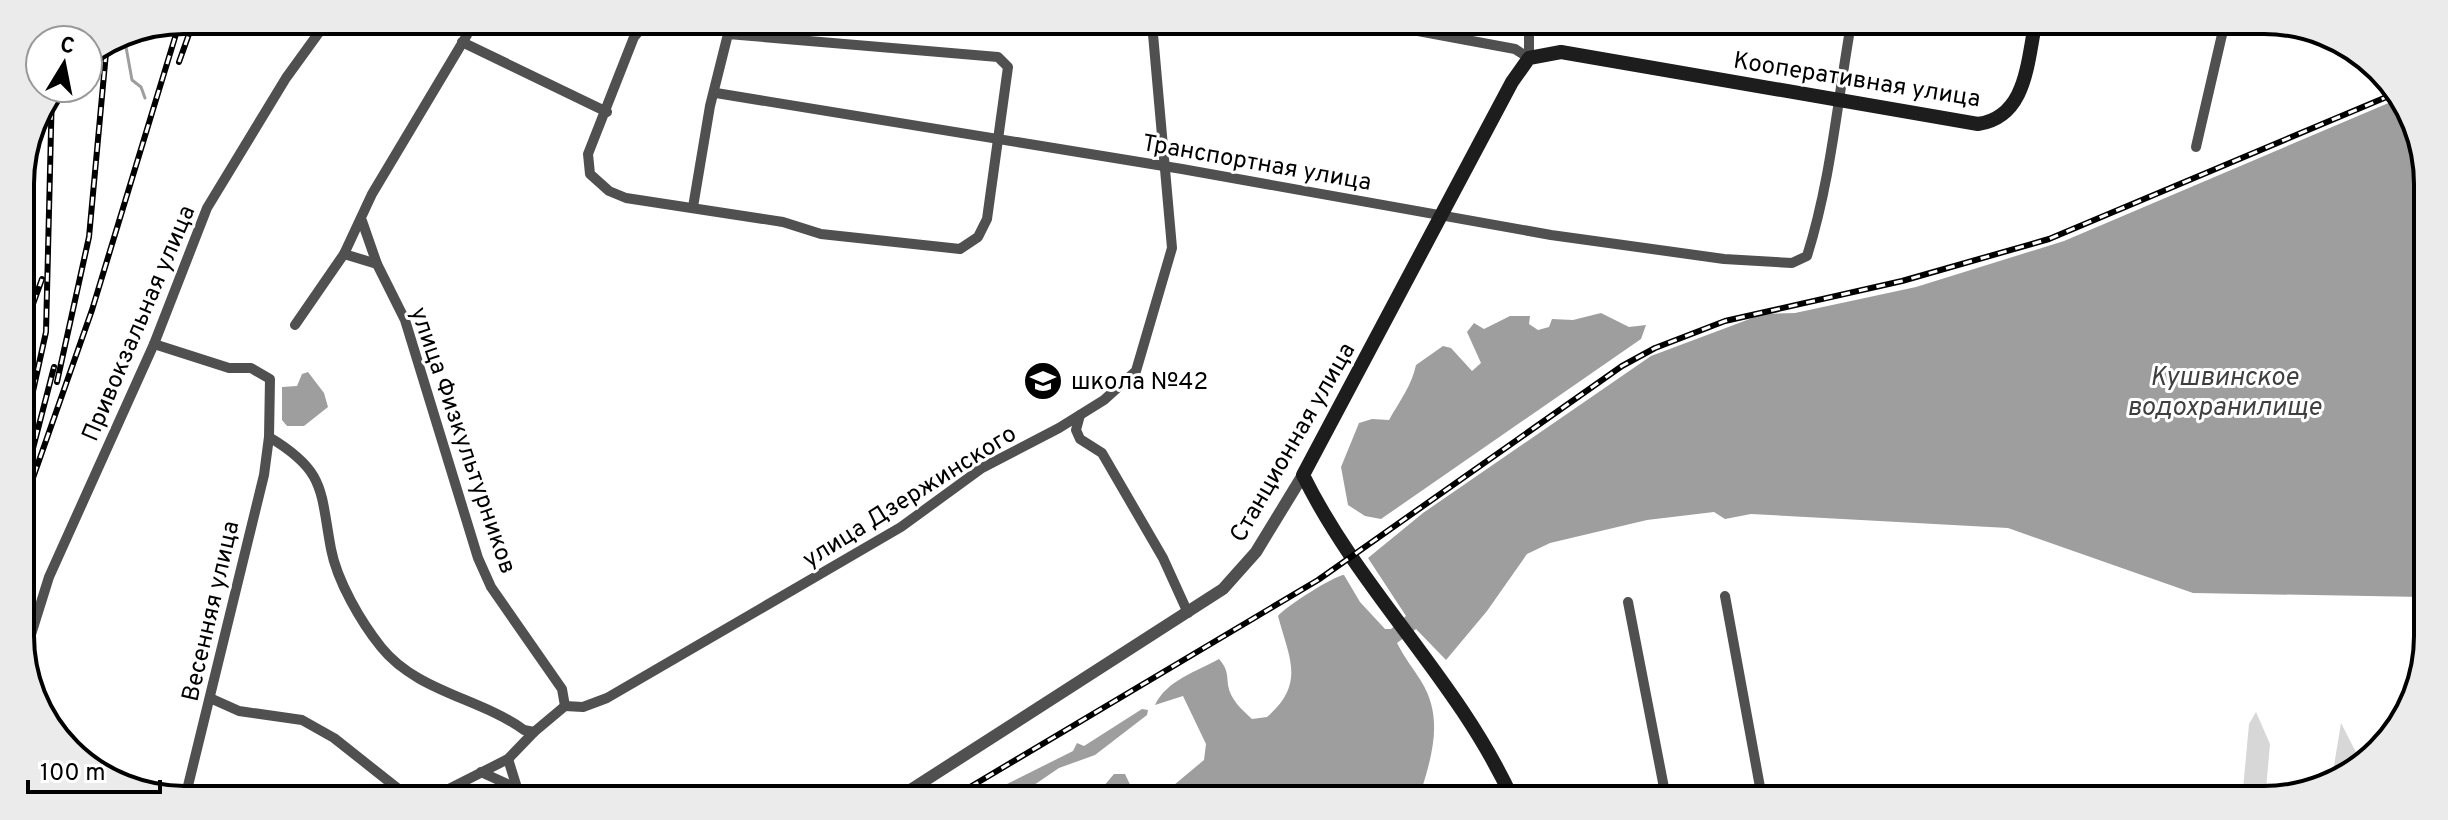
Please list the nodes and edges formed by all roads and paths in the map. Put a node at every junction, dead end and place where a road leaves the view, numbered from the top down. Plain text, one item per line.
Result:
1 (318, 34) edge
2 (465, 34) edge
3 (637, 34) edge
4 (1153, 34) edge
5 (1434, 34) edge
6 (1529, 34) edge
7 (1849, 34) edge
8 (2033, 34) edge
9 (2222, 34) edge
10 (462, 42) junction
11 (1529, 58) junction
12 (716, 93) junction
13 (1838, 98) junction
14 (607, 112) junction
15 (997, 138) junction
16 (2196, 147) dead end
17 (1166, 166) junction
18 (693, 207) junction
19 (1440, 214) junction
20 (362, 221) junction
21 (344, 254) junction
22 (377, 264) junction
23 (295, 325) dead end
24 (154, 344) junction
25 (1080, 415) junction
26 (1048, 435) junction
27 (269, 437) junction
28 (1080, 439) junction
29 (1303, 475) junction
30 (1725, 596) dead end
31 (1628, 602) dead end
32 (1188, 613) junction
33 (34, 626) edge
34 (210, 698) junction
35 (565, 706) junction
36 (529, 731) junction
37 (508, 759) junction
38 (481, 772) junction
39 (188, 786) edge
40 (395, 786) edge
41 (454, 786) edge
42 (508, 786) edge
43 (517, 786) edge
44 (917, 786) edge
45 (1506, 786) edge
46 (1664, 786) edge
47 (1760, 786) edge

1 - 24 street, Привокзальная улица
2 - 10 street
3 - 14 street
4 - 17 street
5 - 11 street, Кооперативная улица
6 - 11 street
7 - 13 street
8 - 13 main road, Кооперативная улица
9 - 16 street
10 - 14 street
10 - 20 street
11 - 13 main road, Кооперативная улица
11 - 19 main road, Станционная улица
12 - 15 street, Транспортная улица
12 - 15 street
12 - 18 street
13 - 19 street, Транспортная улица
14 - 18 street
15 - 17 street, Транспортная улица
15 - 18 street
17 - 19 street, Транспортная улица
17 - 25 street, улица Дзержинского
19 - 29 main road, Станционная улица
20 - 21 street
20 - 22 street, улица Физкультурников
21 - 22 street
21 - 23 street
22 - 35 street, улица Физкультурников
24 - 27 street
24 - 33 street, Привокзальная улица
25 - 26 street, улица Дзержинского
25 - 28 street
26 - 28 street
26 - 35 street, улица Дзержинского
27 - 34 street, Весенняя улица
27 - 36 street
28 - 32 street
29 - 32 street, Станционная улица
29 - 45 main road
30 - 47 street
31 - 46 street
32 - 44 street, Станционная улица
34 - 39 street, Весенняя улица
34 - 40 street
35 - 36 street
36 - 37 street
37 - 38 street
37 - 43 street
38 - 41 street
38 - 42 street

